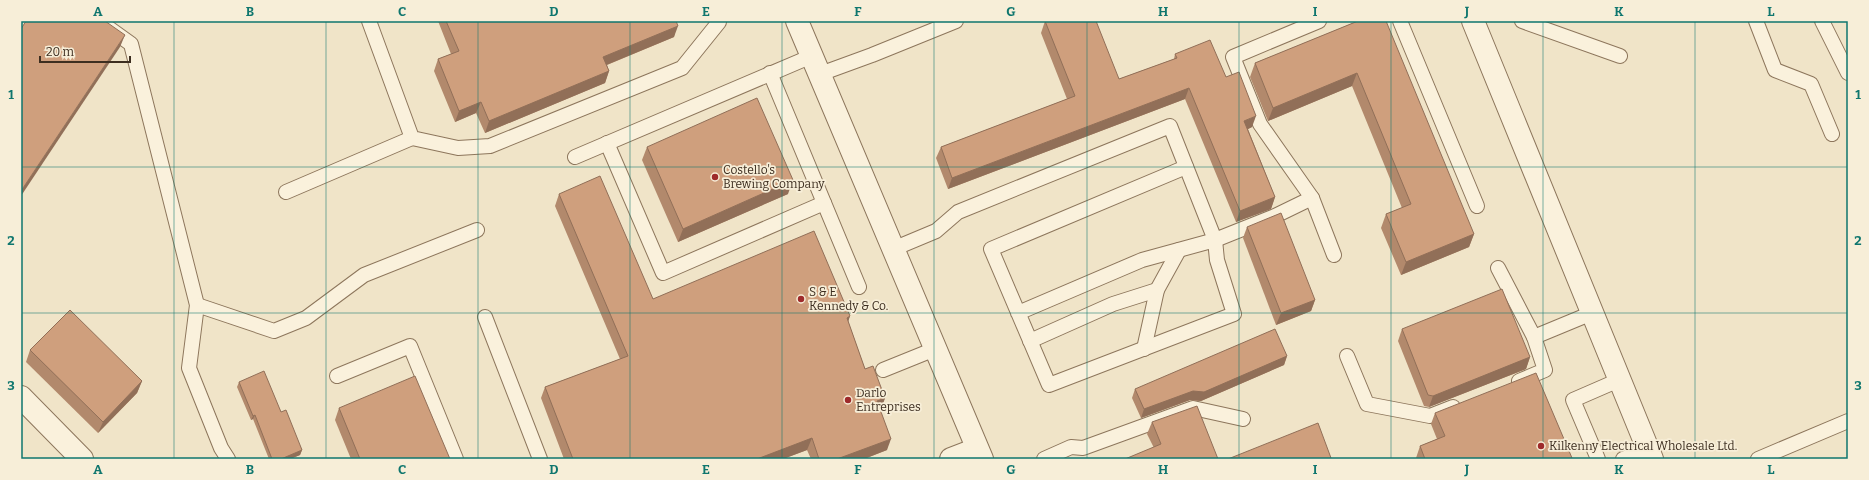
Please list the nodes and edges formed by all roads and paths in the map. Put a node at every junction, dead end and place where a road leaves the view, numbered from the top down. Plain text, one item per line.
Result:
1 (99, 21) edge
2 (369, 21) edge
3 (797, 21) edge
4 (956, 21) edge
5 (1319, 21) edge
6 (1400, 21) edge
7 (1473, 21) edge
8 (1522, 21) edge
9 (1756, 21) edge
10 (1822, 21) edge
11 (720, 22) edge
12 (936, 25) edge
13 (1620, 56) dead end
14 (816, 65) junction
15 (770, 73) junction
16 (1848, 73) edge
17 (1832, 134) dead end
18 (412, 138) junction
19 (608, 143) junction
20 (575, 157) dead end
21 (1186, 167) junction
22 (286, 192) dead end
23 (1312, 198) junction
24 (824, 203) junction
25 (1477, 206) dead end
26 (477, 230) dead end
27 (1215, 240) junction
28 (893, 249) junction
29 (1179, 250) junction
30 (1334, 256) dead end
31 (1498, 268) dead end
32 (859, 287) dead end
33 (1157, 290) junction
34 (197, 305) junction
35 (1018, 313) junction
36 (1592, 313) junction
37 (485, 317) dead end
38 (1534, 337) junction
39 (1030, 341) junction
40 (935, 349) junction
41 (1144, 349) junction
42 (1347, 356) dead end
43 (883, 370) dead end
44 (336, 376) dead end
45 (1619, 380) junction
46 (1509, 385) edge
47 (21, 397) edge
48 (1466, 402) edge
49 (1243, 419) dead end
50 (1848, 421) edge
51 (980, 454) edge
52 (1650, 454) edge
53 (82, 459) edge
54 (228, 459) edge
55 (456, 459) edge
56 (540, 459) edge
57 (951, 459) edge
58 (1044, 459) edge
59 (1598, 459) edge
60 (1623, 459) edge
61 (1758, 459) edge

1 - 34 lane
2 - 18 lane
3 - 14 street
4 - 12 lane
5 - 23 lane
6 - 25 lane
7 - 36 street
8 - 13 lane
9 - 17 lane
10 - 16 lane
11 - 18 lane
12 - 14 lane
14 - 15 lane
14 - 28 street
15 - 19 lane
15 - 24 lane
18 - 22 lane
19 - 20 lane
19 - 24 lane
21 - 27 lane
21 - 28 lane
21 - 35 lane
23 - 27 lane
23 - 30 lane
24 - 32 lane
26 - 34 lane
27 - 29 lane
27 - 41 lane
28 - 40 street
29 - 33 lane
29 - 35 lane
31 - 38 lane
33 - 39 lane
33 - 41 lane
34 - 54 lane
35 - 39 lane
36 - 38 lane
36 - 45 street
37 - 56 lane
38 - 46 lane
39 - 41 lane
40 - 43 lane
40 - 51 street
42 - 48 lane
44 - 55 lane
45 - 52 street
45 - 59 lane
47 - 53 street
49 - 58 lane
50 - 61 lane
51 - 57 street
52 - 60 lane

